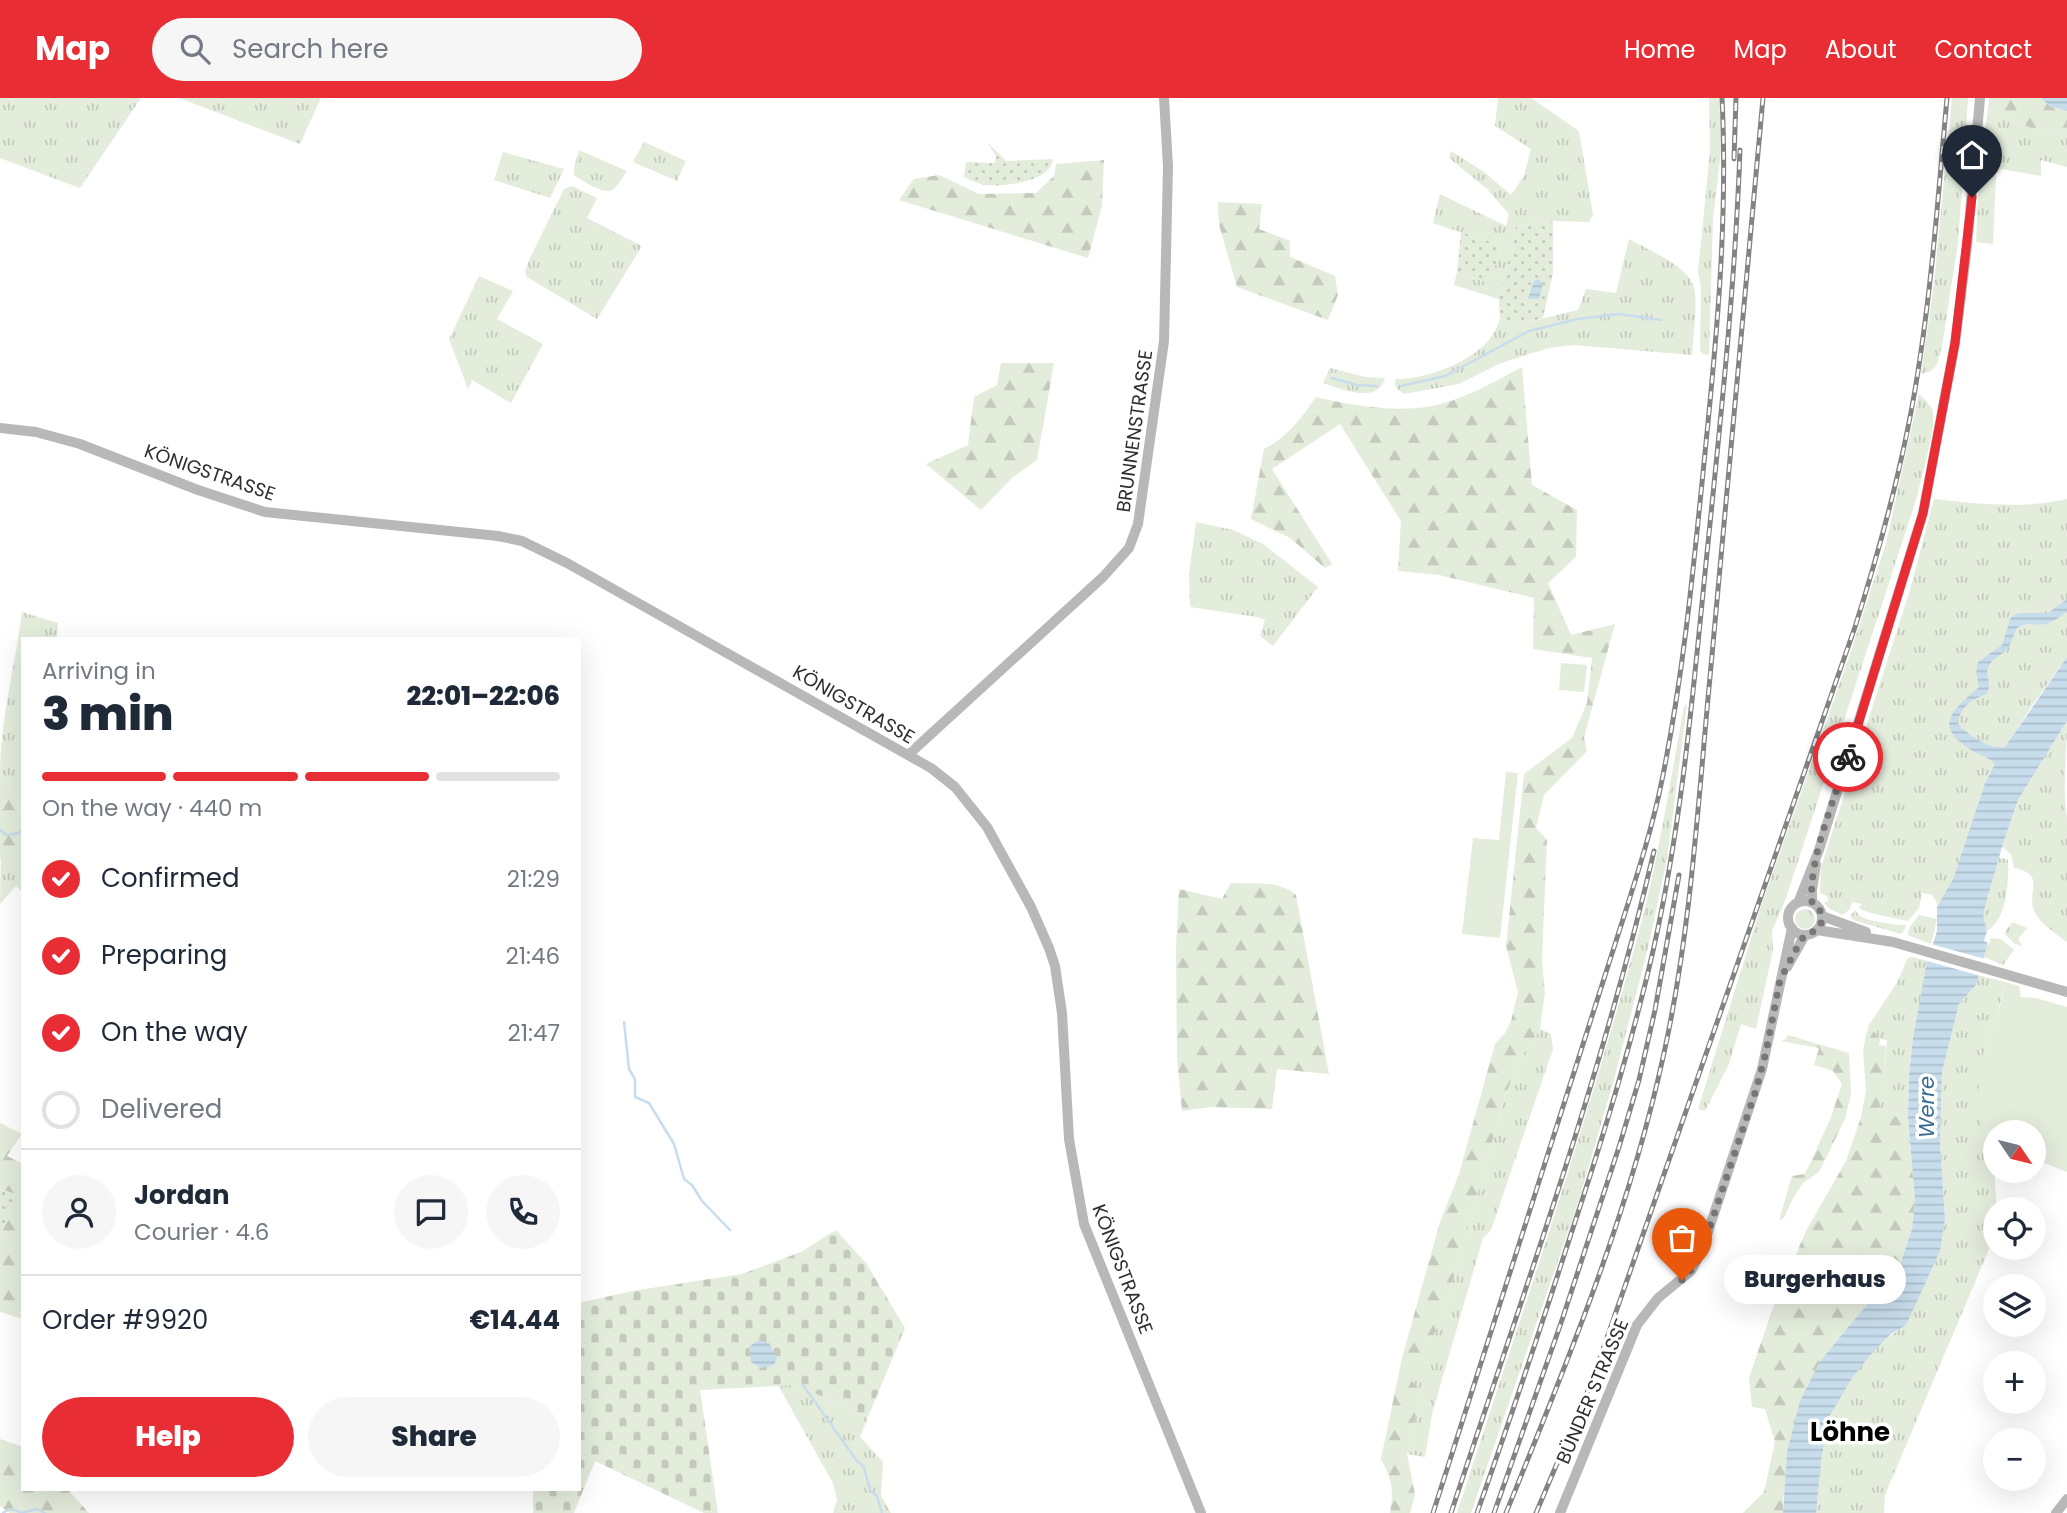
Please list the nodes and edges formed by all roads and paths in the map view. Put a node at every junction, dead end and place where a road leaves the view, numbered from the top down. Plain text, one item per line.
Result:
1 (1164, 98) edge
2 (1980, 98) edge
3 (0, 428) edge
4 (908, 755) junction
5 (1819, 849) junction
6 (1812, 902) junction
7 (1798, 903) junction
8 (1822, 916) junction
9 (1792, 928) junction
10 (1817, 930) junction
11 (1805, 935) junction
12 (1893, 942) junction
13 (1780, 980) junction
14 (2067, 992) edge
15 (2067, 1499) edge
16 (1201, 1513) edge
17 (1560, 1513) edge
18 (2056, 1513) edge

1 - 4 main road, BRUNNENSTRASSE
2 - 5 main road
3 - 4 main road, KÖNIGSTRASSE
4 - 16 main road, KÖNIGSTRASSE
5 - 6 main road
5 - 7 main road
6 - 7 main road
6 - 8 main road
7 - 9 main road
8 - 10 main road
8 - 12 main road
9 - 11 main road
9 - 13 main road, BÜNDER STRASSE
10 - 11 main road
10 - 12 main road
11 - 13 main road
12 - 14 main road
13 - 17 main road, BÜNDER STRASSE
15 - 18 main road

